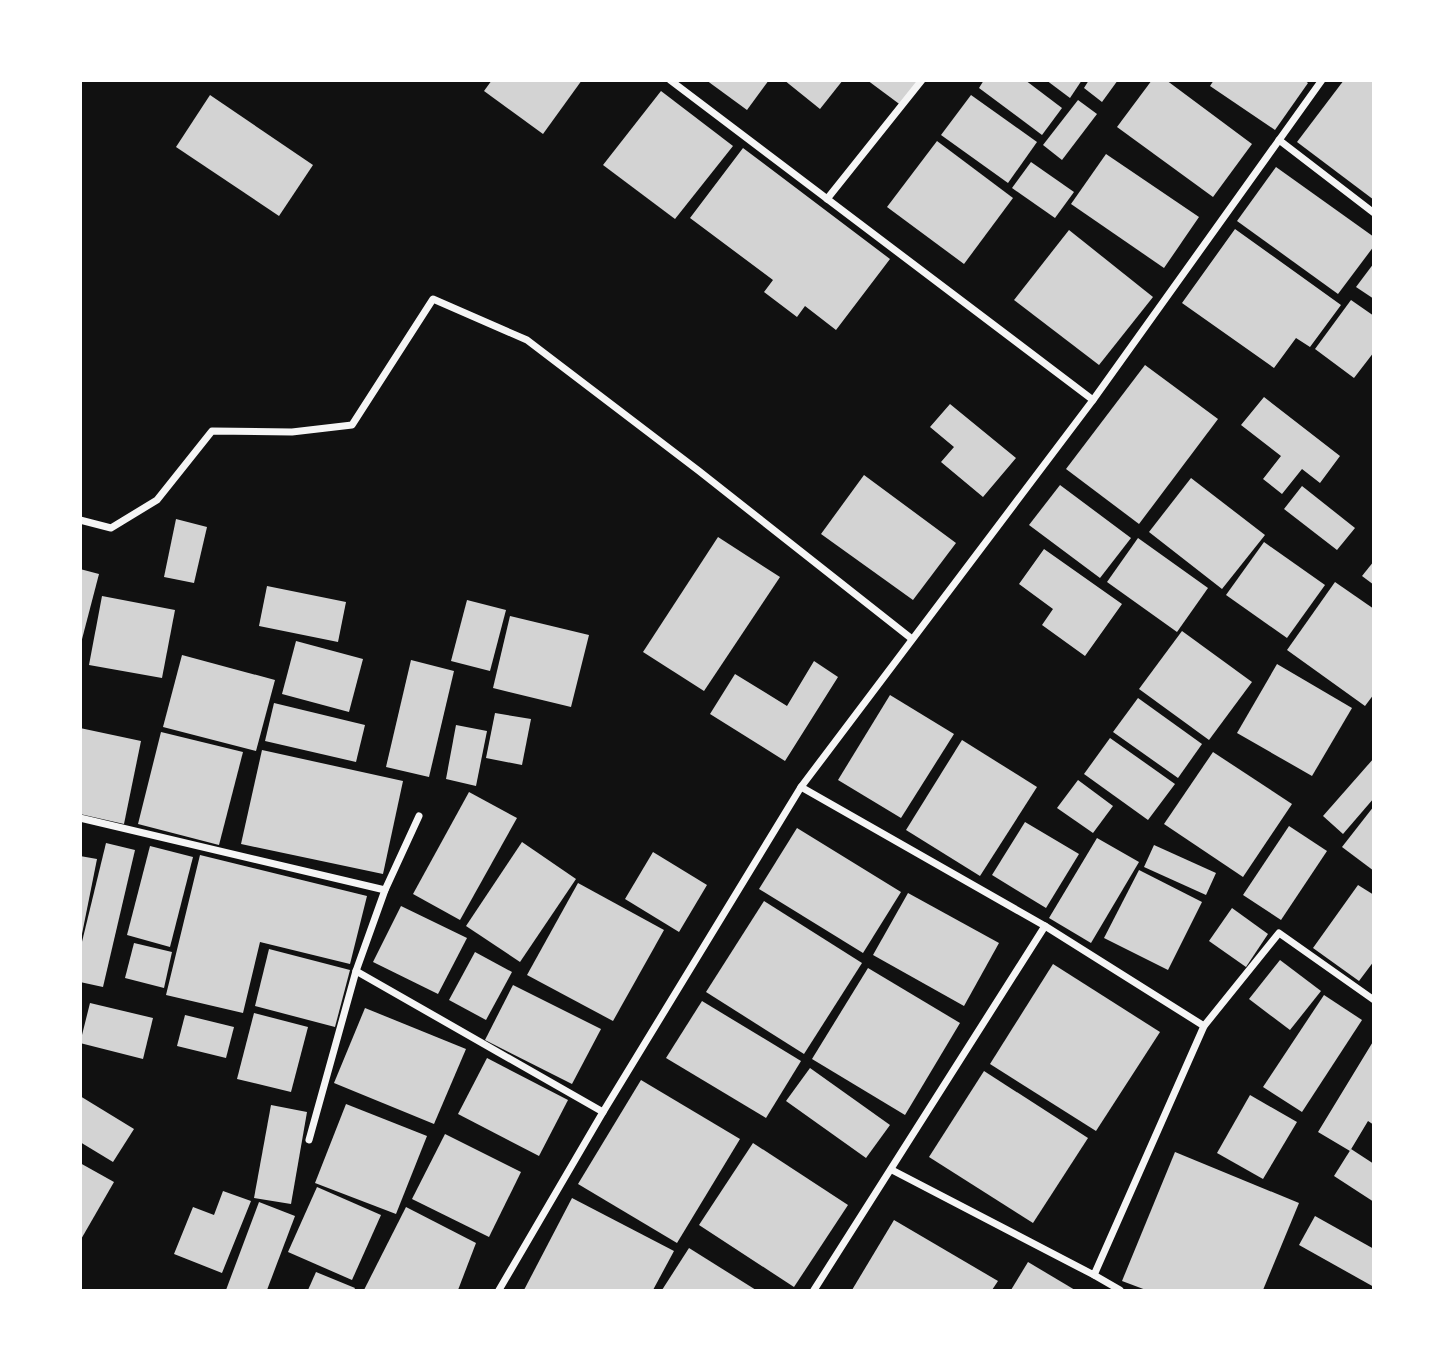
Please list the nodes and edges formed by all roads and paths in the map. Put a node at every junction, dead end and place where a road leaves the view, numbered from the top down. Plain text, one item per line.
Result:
1 (670, 80) edge
2 (922, 80) edge
3 (1322, 80) edge
4 (1279, 140) junction
5 (827, 199) junction
6 (1374, 214) edge
7 (1093, 400) junction
8 (80, 520) edge
9 (912, 639) junction
10 (801, 787) junction
11 (419, 816) dead end
12 (80, 818) edge
13 (385, 890) junction
14 (1045, 926) junction
15 (356, 971) junction
16 (1374, 1000) edge
17 (1204, 1026) junction
18 (603, 1112) junction
19 (309, 1140) dead end
20 (892, 1170) junction
21 (1094, 1275) junction
22 (499, 1290) edge
23 (814, 1290) edge
24 (1120, 1290) edge

1 - 5 street
2 - 5 street
3 - 4 street
4 - 6 street
4 - 7 street
5 - 7 street
7 - 9 street
8 - 9 street
9 - 10 street
10 - 14 street
10 - 18 street
11 - 13 street
12 - 13 street
13 - 15 street
14 - 17 street
14 - 20 street
15 - 18 street
15 - 19 street
16 - 17 street
17 - 21 street
18 - 22 street
20 - 21 street
20 - 23 street
21 - 24 street

